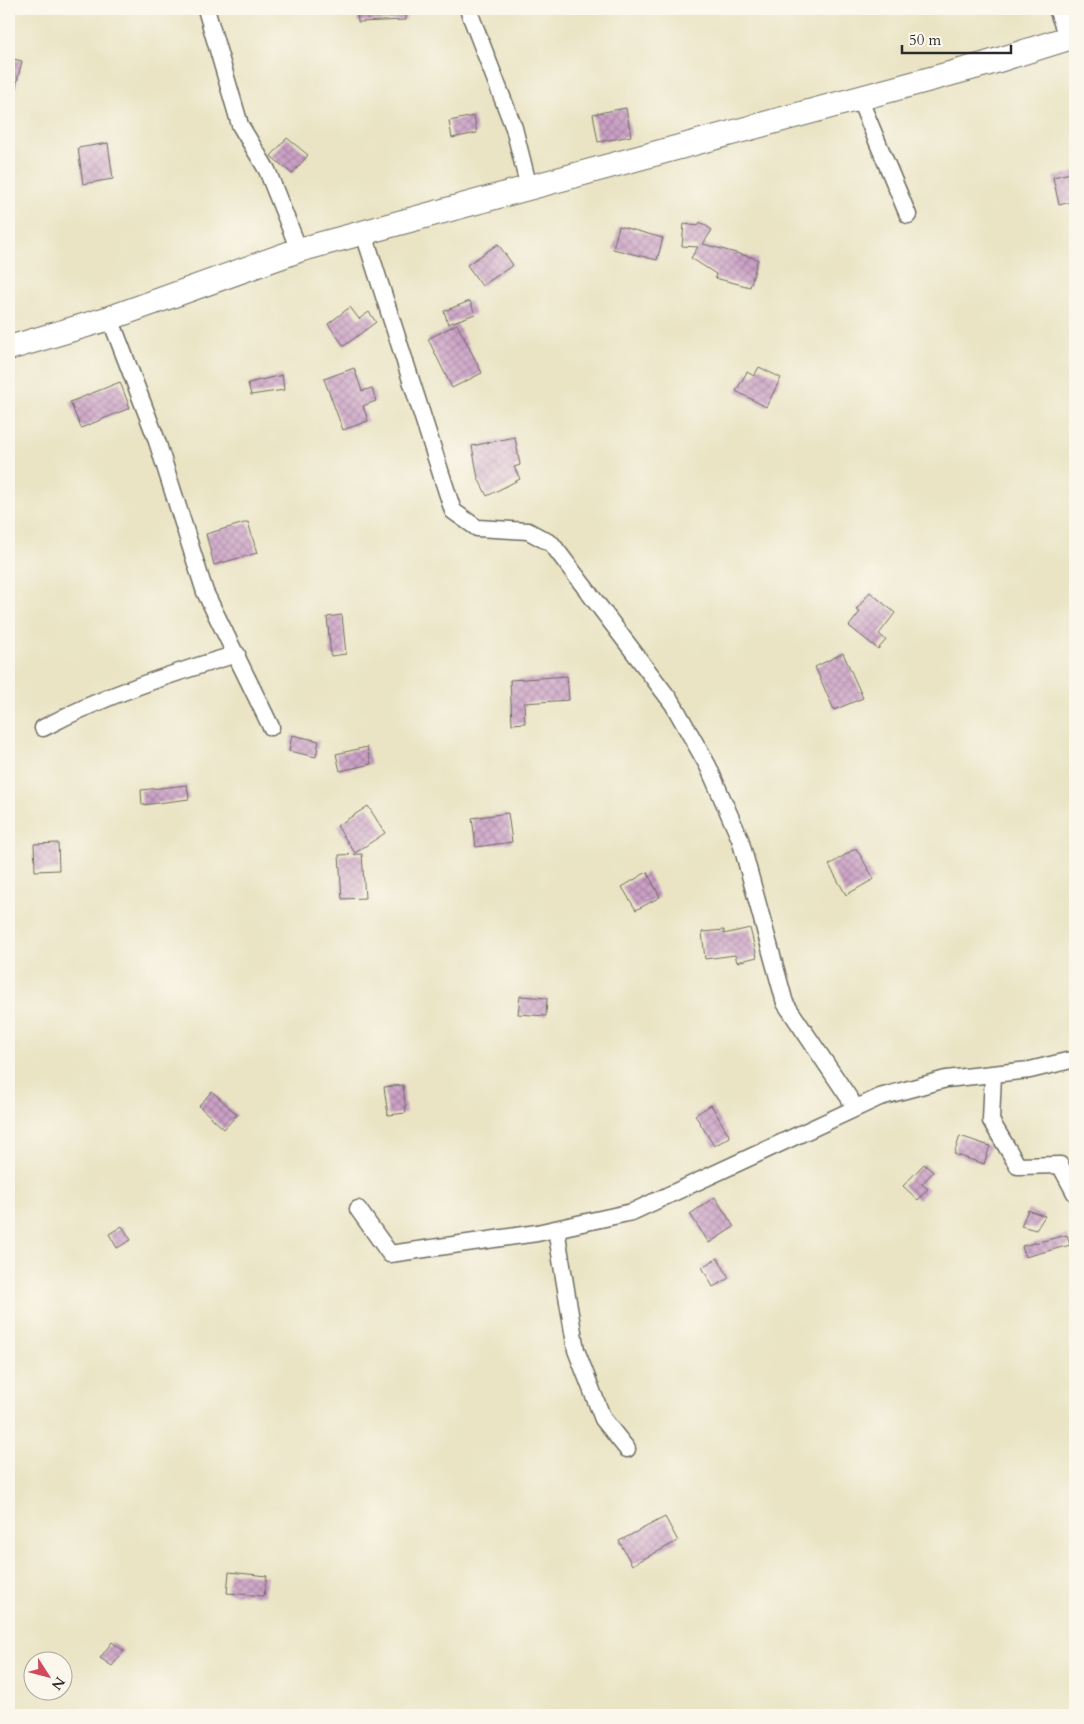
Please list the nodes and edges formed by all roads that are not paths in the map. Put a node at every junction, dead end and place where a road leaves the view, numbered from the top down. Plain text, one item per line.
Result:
1 (206, 9) edge
2 (468, 9) edge
3 (1057, 9) edge
4 (1072, 37) edge
5 (859, 98) junction
6 (529, 188) junction
7 (908, 215) dead end
8 (364, 234) junction
9 (299, 250) junction
10 (110, 318) junction
11 (9, 348) edge
12 (237, 654) junction
13 (271, 727) dead end
14 (43, 728) dead end
15 (1075, 1059) edge
16 (993, 1074) junction
17 (856, 1108) junction
18 (1075, 1193) edge
19 (358, 1208) dead end
20 (556, 1229) junction
21 (627, 1449) dead end

1 - 9 street
2 - 6 street
3 - 4 street
4 - 5 main road
5 - 6 main road
5 - 7 street
6 - 8 main road
8 - 9 main road
8 - 17 street
9 - 10 main road
10 - 11 main road
10 - 12 street
12 - 13 street
12 - 14 street
15 - 16 street
16 - 17 street
16 - 18 street
17 - 20 street
19 - 20 street
20 - 21 street

